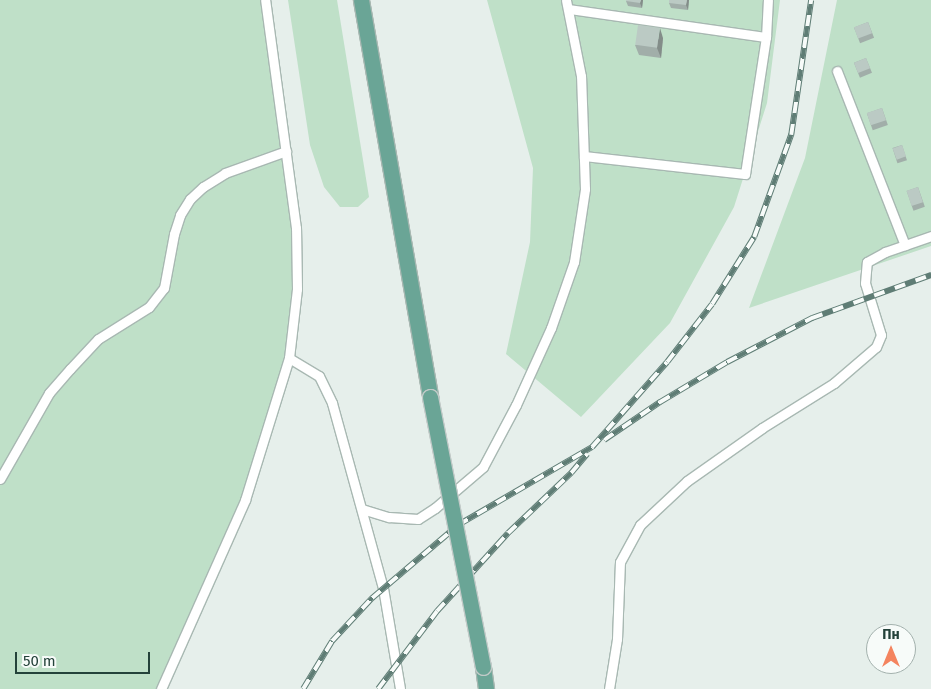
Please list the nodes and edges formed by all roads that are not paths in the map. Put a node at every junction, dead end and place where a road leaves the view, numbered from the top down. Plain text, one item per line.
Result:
1 (265, 0) edge
2 (361, 0) edge
3 (768, 0) edge
4 (567, 4) edge
5 (766, 37) junction
6 (838, 71) dead end
7 (286, 151) junction
8 (584, 156) junction
9 (931, 236) edge
10 (905, 245) junction
11 (289, 358) junction
12 (0, 479) edge
13 (362, 509) junction
14 (161, 689) edge
15 (400, 689) edge
16 (486, 689) edge
17 (609, 689) edge

1 - 7 lane
2 - 16 main road, bridge
3 - 5 lane
4 - 5 lane
4 - 8 lane
5 - 8 lane
6 - 10 lane
7 - 11 lane
7 - 12 lane
8 - 13 lane
9 - 10 lane
10 - 17 lane
11 - 13 lane
11 - 14 lane
13 - 15 lane

